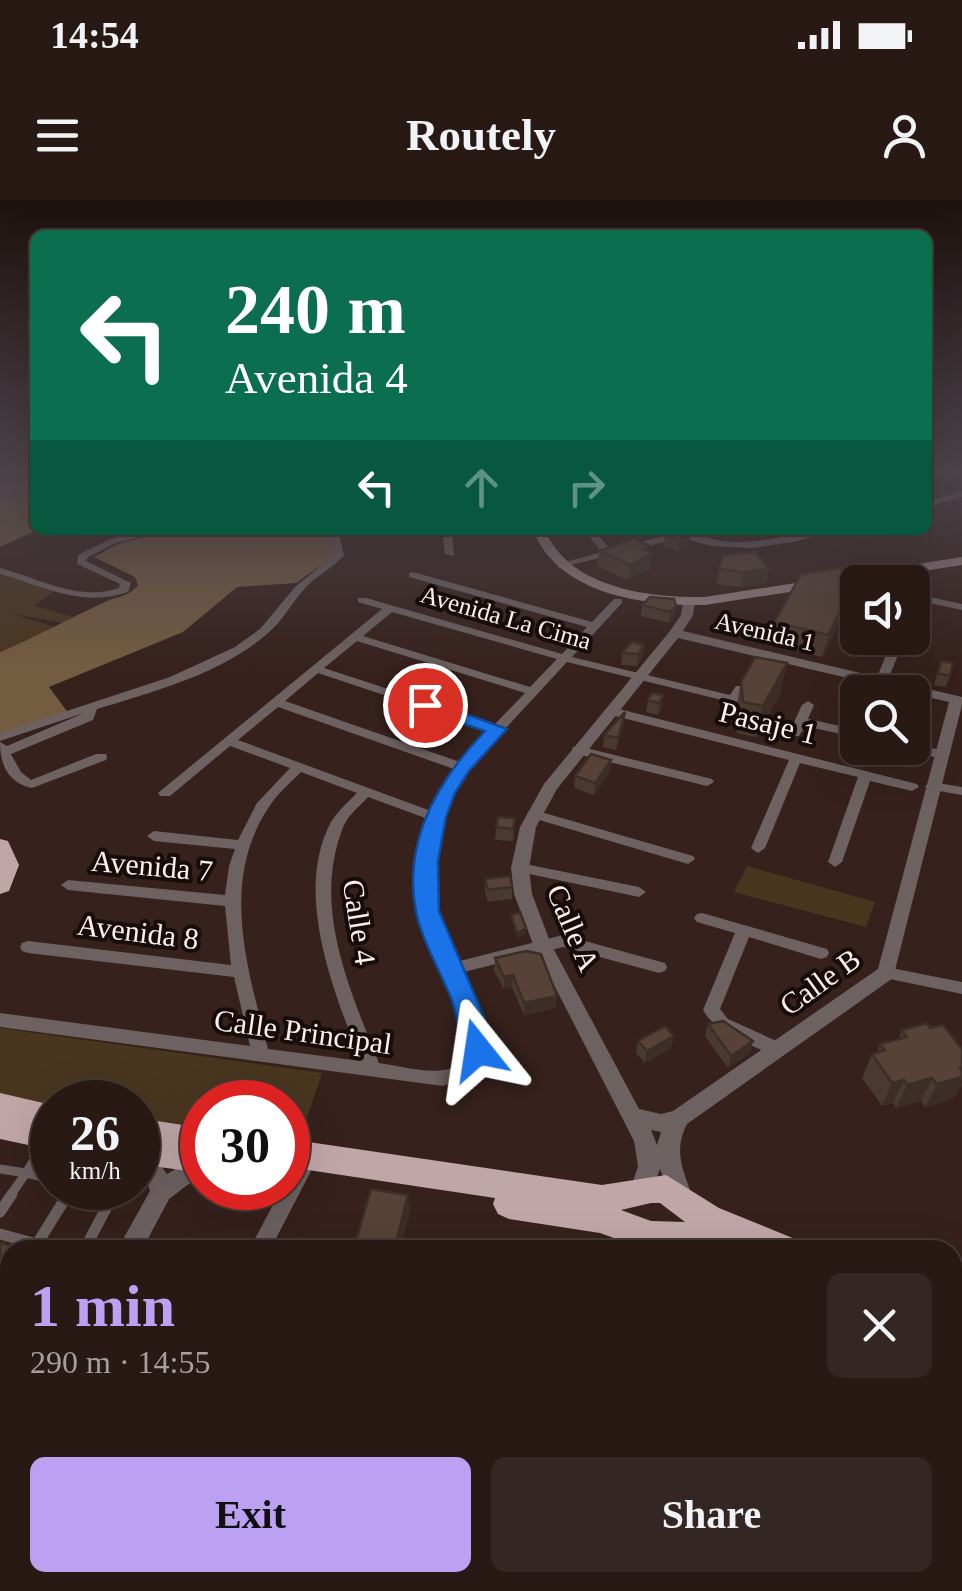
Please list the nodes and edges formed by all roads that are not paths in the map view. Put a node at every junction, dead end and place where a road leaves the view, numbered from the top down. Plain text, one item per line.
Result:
1 (122, 539) edge
2 (336, 539) edge
3 (448, 539) edge
4 (543, 539) edge
5 (596, 539) edge
6 (655, 539) edge
7 (696, 539) edge
8 (788, 539) edge
9 (450, 554) dead end
10 (609, 554) junction
11 (962, 562) edge
12 (562, 566) junction
13 (0, 571) edge
14 (413, 576) dead end
15 (362, 600) dead end
16 (930, 600) edge
17 (618, 601) dead end
18 (689, 602) junction
19 (962, 606) edge
20 (390, 608) junction
21 (594, 626) junction
22 (675, 632) junction
23 (354, 637) junction
24 (564, 658) junction
25 (316, 669) junction
26 (849, 675) edge
27 (637, 676) junction
28 (532, 692) junction
29 (930, 694) edge
30 (733, 700) dead end
31 (959, 701) edge
32 (276, 702) junction
33 (808, 705) dead end
34 (92, 706) junction
35 (611, 711) junction
36 (498, 729) junction
37 (840, 732) edge
38 (0, 736) edge
39 (229, 741) junction
40 (2, 749) edge
41 (578, 750) junction
42 (930, 752) edge
43 (940, 754) junction
44 (101, 757) dead end
45 (796, 758) junction
46 (299, 766) junction
47 (462, 767) junction
48 (865, 776) junction
49 (707, 782) dead end
50 (922, 787) junction
51 (962, 790) edge
52 (366, 792) junction
53 (165, 794) dead end
54 (534, 814) junction
55 (435, 817) junction
56 (154, 836) dead end
57 (240, 845) junction
58 (0, 847) edge
59 (758, 848) dead end
60 (688, 859) dead end
61 (835, 862) dead end
62 (520, 868) junction
63 (0, 885) edge
64 (68, 886) dead end
65 (639, 892) dead end
66 (230, 900) junction
67 (702, 918) dead end
68 (744, 931) junction
69 (542, 944) junction
70 (28, 947) dead end
71 (821, 954) dead end
72 (659, 967) dead end
73 (453, 970) junction
74 (241, 972) junction
75 (886, 972) junction
76 (962, 988) edge
77 (0, 1020) edge
78 (777, 1049) junction
79 (260, 1053) junction
80 (373, 1070) junction
81 (0, 1106) edge
82 (632, 1116) junction
83 (679, 1118) junction
84 (30, 1120) edge
85 (0, 1126) edge
86 (30, 1128) edge
87 (30, 1166) edge
88 (310, 1166) edge
89 (310, 1167) edge
90 (0, 1169) edge
91 (26, 1173) junction
92 (30, 1174) edge
93 (180, 1177) edge
94 (160, 1189) edge
95 (161, 1192) junction
96 (637, 1193) junction
97 (682, 1197) junction
98 (58, 1210) edge
99 (107, 1210) edge
100 (274, 1210) edge
101 (0, 1212) edge
102 (636, 1230) junction
103 (40, 1240) edge
104 (90, 1240) edge
105 (135, 1240) edge
106 (263, 1240) edge
107 (662, 1240) edge
108 (675, 1240) edge
109 (759, 1240) edge

1 - 13 street
2 - 34 street
3 - 9 street
4 - 12 main road
5 - 10 street
6 - 10 street
7 - 8 street
10 - 12 street
11 - 18 main road
12 - 18 main road
14 - 21 street
15 - 20 street, Avenida La Cima
16 - 19 street
17 - 21 street, Calle Principal
18 - 22 street, Calle A
20 - 23 street
20 - 24 street, Avenida La Cima
21 - 24 street, Calle Principal
22 - 26 street, Avenida 1
22 - 27 street, Calle A
23 - 25 street
23 - 28 street
24 - 27 street, Avenida La Cima
24 - 28 street, Calle Principal
25 - 32 street
25 - 36 street
27 - 30 street, Avenida La Cima
27 - 35 street, Calle A
28 - 36 street, Calle Principal
29 - 31 street, Avenida 1
31 - 43 street, Calle B
32 - 39 street
32 - 47 street
33 - 37 street
34 - 38 street
34 - 40 street
35 - 41 street, Calle A
35 - 45 street, Pasaje 1
36 - 47 street, Calle Principal
39 - 46 street
39 - 53 street
40 - 44 street
41 - 49 street
41 - 54 street, Calle A
42 - 43 street
43 - 50 street, Calle B
45 - 48 street, Pasaje 1
45 - 59 street
46 - 52 street
46 - 57 street
47 - 55 street, Calle Principal
48 - 50 street, Pasaje 1
48 - 61 street
50 - 51 street, Pasaje 1
50 - 75 street, Calle B
52 - 55 street
52 - 80 street, Calle 4
54 - 60 street
54 - 62 street, Calle A
55 - 73 street, Calle Principal
56 - 57 street
57 - 66 street
58 - 63 highway
62 - 65 street
62 - 69 street, Calle A
64 - 66 street, Avenida 7
66 - 74 street
67 - 68 street
68 - 71 street
68 - 78 street
69 - 72 street
69 - 73 street
69 - 82 street, Calle A
70 - 74 street, Avenida 8
73 - 80 street, Calle Principal
74 - 79 street
75 - 76 street
75 - 78 street, Calle B
77 - 79 street, Calle Principal
78 - 83 street, Calle B
79 - 80 street, Calle Principal
81 - 84 highway
82 - 83 street
82 - 96 street, Calle A
83 - 97 street
85 - 86 highway
87 - 91 lane
88 - 96 highway
89 - 102 highway
90 - 91 lane
91 - 92 lane
91 - 101 lane
93 - 95 street
94 - 95 street
95 - 105 street
96 - 97 highway
96 - 102 highway
97 - 108 highway
97 - 109 highway
98 - 103 lane
99 - 104 lane
100 - 106 street
102 - 107 highway

